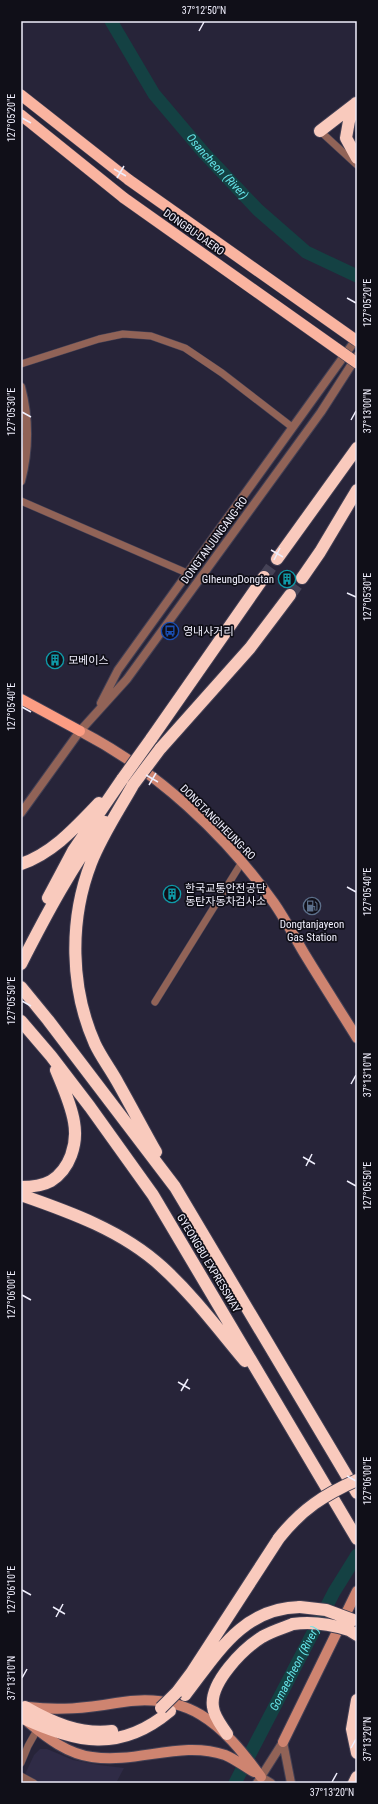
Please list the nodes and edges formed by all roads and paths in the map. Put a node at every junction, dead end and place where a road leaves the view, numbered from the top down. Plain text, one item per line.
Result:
1 (21, 96) edge
2 (357, 103) edge
3 (21, 115) edge
4 (320, 131) joint
5 (357, 158) edge
6 (357, 166) edge
7 (357, 340) edge
8 (357, 356) edge
9 (357, 363) edge
10 (21, 364) edge
11 (21, 387) edge
12 (292, 427) junction
13 (357, 448) edge
14 (21, 481) edge
15 (357, 490) edge
16 (21, 501) edge
17 (277, 559) tunnel mouth
18 (187, 573) junction
19 (264, 577) tunnel mouth
20 (302, 578) tunnel mouth
21 (290, 594) tunnel mouth
22 (21, 699) edge
23 (96, 713) junction
24 (80, 731) junction
25 (128, 781) junction
26 (21, 813) edge
27 (242, 862) junction
28 (21, 864) edge
29 (21, 948) edge
30 (21, 964) edge
31 (21, 988) edge
32 (155, 1002) dead end
33 (21, 1021) edge
34 (357, 1038) edge
35 (51, 1056) junction
36 (21, 1187) edge
37 (175, 1187) junction
38 (21, 1195) edge
39 (267, 1388) junction
40 (357, 1480) edge
41 (357, 1493) edge
42 (355, 1536) edge
43 (357, 1591) edge
44 (354, 1627) edge
45 (181, 1694) junction
46 (357, 1700) edge
47 (22, 1709) edge
48 (37, 1730) junction
49 (231, 1739) junction
50 (283, 1742) junction
51 (357, 1753) edge
52 (226, 1756) junction
53 (243, 1760) junction
54 (21, 1763) edge
55 (256, 1775) edge
56 (21, 1776) edge
57 (357, 1777) edge
58 (34, 1783) edge
59 (271, 1783) edge
60 (291, 1783) edge
61 (354, 1783) edge

1 - 7 highway, DONGBU-DAERO, bridge
2 - 4 highway
2 - 5 highway
3 - 9 highway, DONGBU-DAERO, bridge
4 - 6 street
7 - 12 street
8 - 23 street, DONGTANJUNGANG-RO
10 - 12 street
11 - 14 street
12 - 18 street
13 - 17 highway
15 - 20 highway
16 - 18 street
18 - 23 street
19 - 25 highway, bridge
21 - 25 highway, bridge
22 - 24 main road, DONGTANGIHEUNG-RO
23 - 24 street, DONGTANJUNGANG-RO
24 - 26 street, DONGTANJUNGANG-RO
24 - 27 main road, DONGTANGIHEUNG-RO
25 - 28 highway
25 - 29 highway
25 - 30 highway
25 - 37 highway
27 - 32 street
27 - 34 main road, DONGTANGIHEUNG-RO
31 - 37 highway, GYEONGBU EXPRESSWAY
33 - 35 highway, GYEONGBU EXPRESSWAY
35 - 36 highway
35 - 39 highway, GYEONGBU EXPRESSWAY
37 - 41 highway, GYEONGBU EXPRESSWAY
38 - 39 highway
39 - 42 highway, GYEONGBU EXPRESSWAY
40 - 45 highway, bridge
43 - 50 main road
44 - 45 highway, bridge
44 - 49 highway, bridge
45 - 47 highway
46 - 51 highway
47 - 48 main road
47 - 49 main road
48 - 52 main road
48 - 54 street
49 - 52 main road
49 - 53 main road
50 - 55 street
50 - 60 street
52 - 53 main road
53 - 55 main road
55 - 59 street
56 - 58 street
57 - 61 highway

